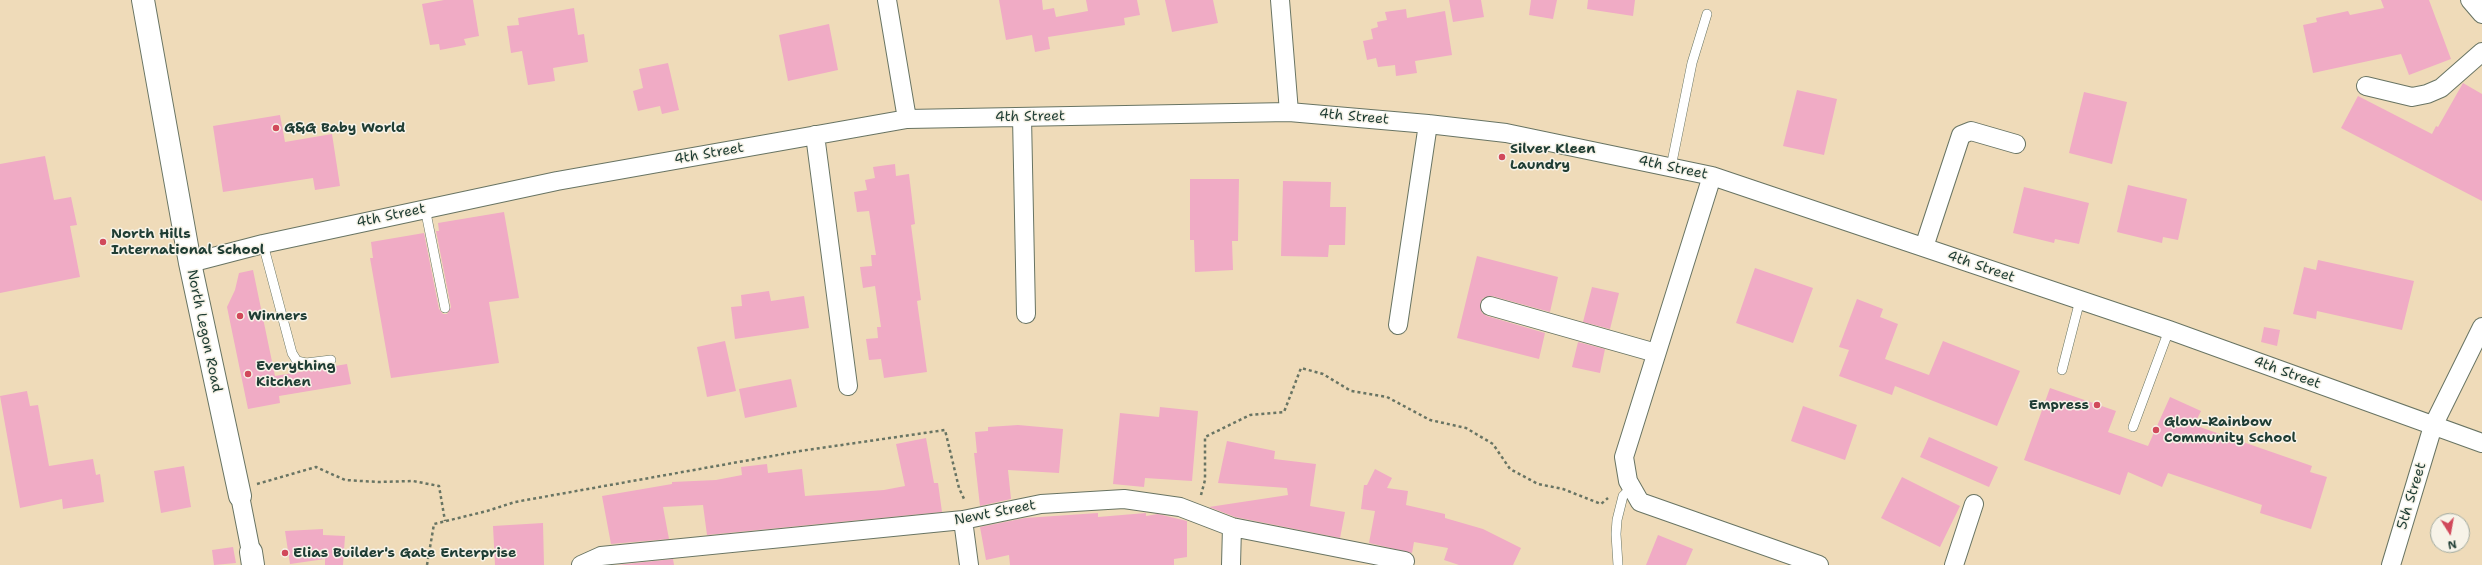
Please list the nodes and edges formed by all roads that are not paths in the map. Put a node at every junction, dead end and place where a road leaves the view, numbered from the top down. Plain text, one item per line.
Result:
1 (143, 0) edge
2 (887, 0) edge
3 (1280, 0) edge
4 (2470, 0) edge
5 (1707, 14) dead end
6 (2482, 14) edge
7 (2482, 52) edge
8 (2366, 86) dead end
9 (1289, 112) junction
10 (1022, 117) junction
11 (907, 119) junction
12 (1428, 124) junction
13 (815, 135) junction
14 (2016, 144) dead end
15 (1671, 168) junction
16 (1712, 176) junction
17 (425, 208) junction
18 (264, 244) junction
19 (1924, 247) junction
20 (190, 264) junction
21 (2080, 300) junction
22 (1490, 306) dead end
23 (445, 308) dead end
24 (1026, 314) dead end
25 (1398, 325) dead end
26 (2482, 327) edge
27 (2169, 330) junction
28 (1656, 353) junction
29 (331, 360) dead end
30 (2062, 370) dead end
31 (848, 386) dead end
32 (2434, 426) junction
33 (2133, 427) dead end
34 (2482, 443) edge
35 (1630, 485) junction
36 (239, 492) joint
37 (1974, 504) dead end
38 (968, 519) junction
39 (1232, 527) junction
40 (252, 558) edge
41 (1405, 562) dead end
42 (581, 565) edge
43 (969, 565) edge
44 (1231, 565) edge
45 (1618, 565) edge
46 (1819, 565) edge
47 (1954, 565) edge
48 (2391, 565) edge

1 - 20 street, North Legon Road
2 - 11 street
3 - 9 street
4 - 6 street
5 - 15 lane
7 - 8 street
9 - 10 street, 4th Street
9 - 12 street, 4th Street
10 - 11 street, 4th Street
10 - 24 street
11 - 13 street, 4th Street
12 - 15 street, 4th Street
12 - 25 street
13 - 17 street, 4th Street
13 - 31 street
14 - 19 street
15 - 16 street, 4th Street
16 - 19 street, 4th Street
16 - 28 street
17 - 18 street, 4th Street
17 - 23 lane
18 - 20 street, 4th Street
18 - 29 lane
19 - 21 street, 4th Street
20 - 36 street, North Legon Road
21 - 27 street, 4th Street
21 - 30 lane
22 - 28 street
26 - 32 street, 5th Street
27 - 32 street, 4th Street
27 - 33 lane
28 - 35 street
32 - 34 street, 4th Street
32 - 48 street, 5th Street
35 - 45 lane
35 - 46 street
36 - 40 street
37 - 47 street
38 - 39 street, Newt Street
38 - 42 street, Newt Street
38 - 43 street
39 - 41 street, Newt Street
39 - 44 street

